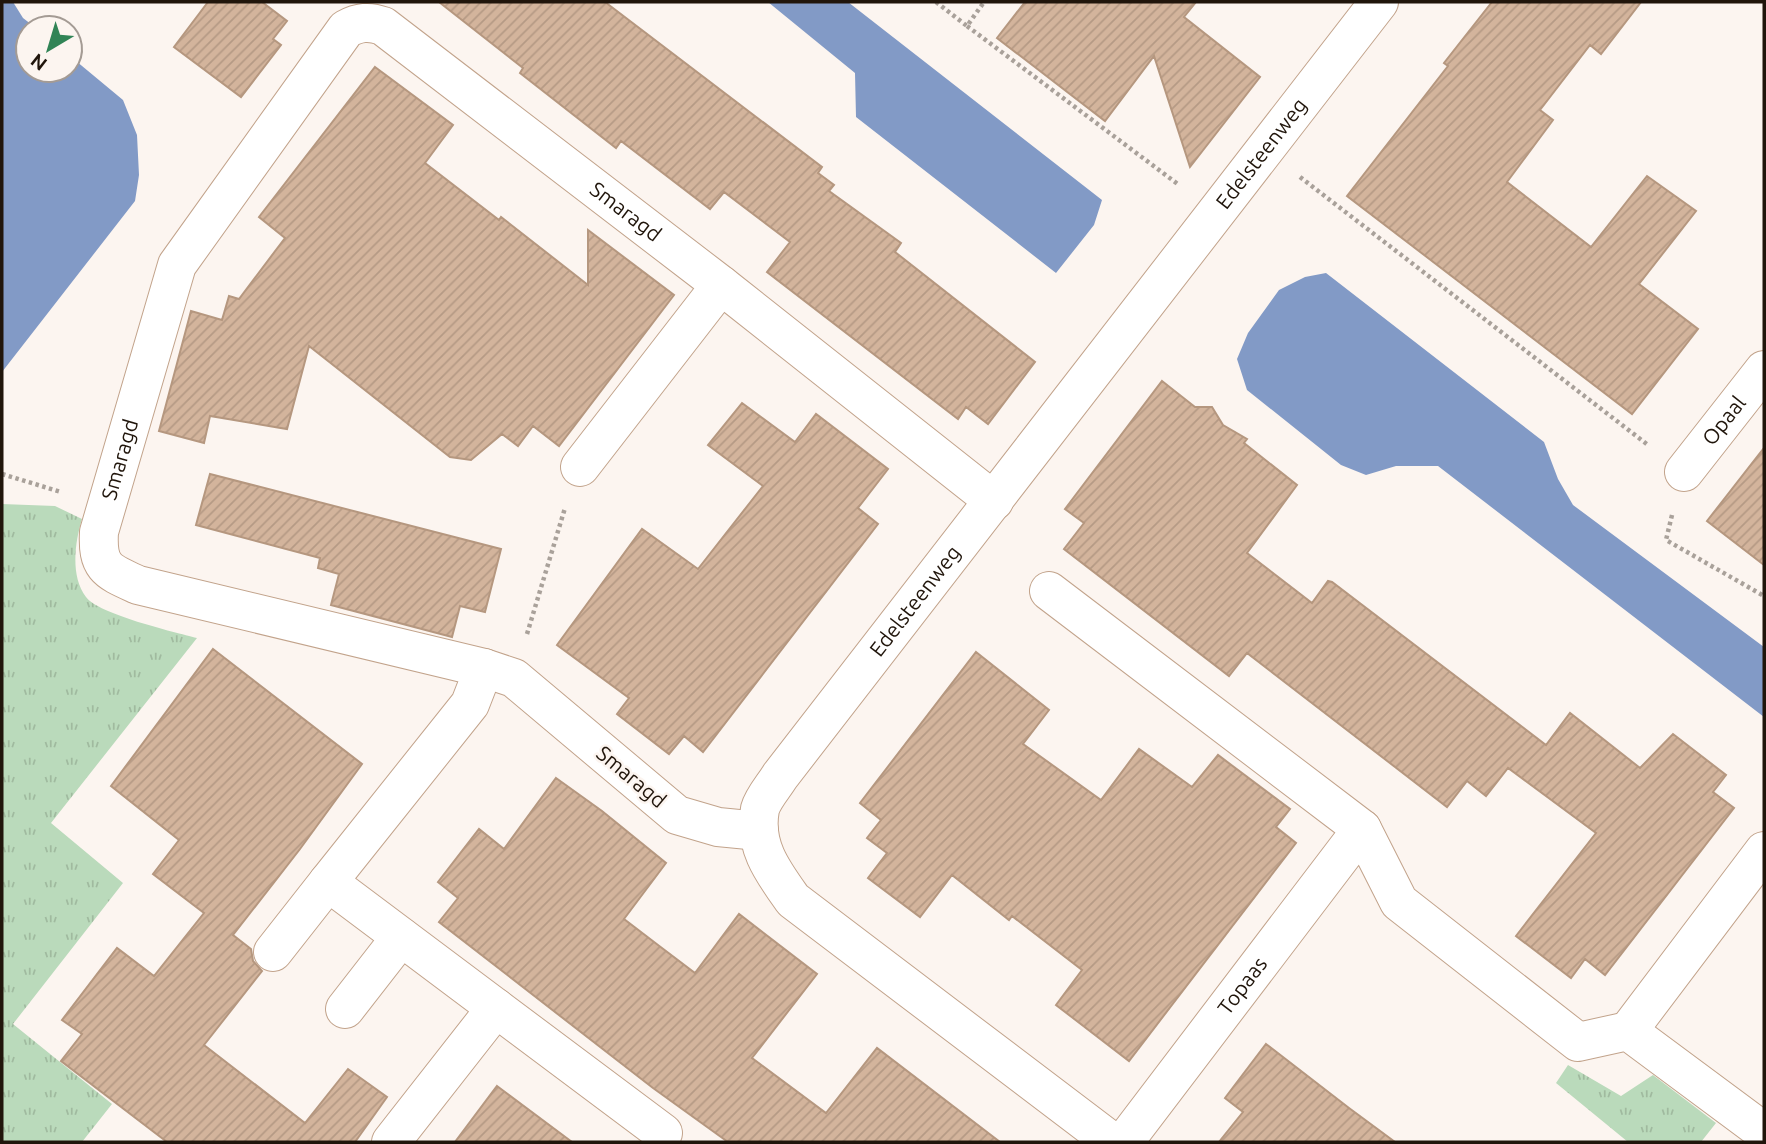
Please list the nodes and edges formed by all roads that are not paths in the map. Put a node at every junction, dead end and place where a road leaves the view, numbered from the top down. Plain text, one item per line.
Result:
1 (1379, 2) edge
2 (345, 12) edge
3 (721, 285) junction
4 (1764, 370) edge
5 (580, 467) road end
6 (1684, 472) road end
7 (994, 501) junction
8 (1049, 591) dead end
9 (499, 673) junction
10 (1362, 829) junction
11 (759, 831) junction
12 (1764, 851) edge
13 (328, 882) junction
14 (401, 937) junction
15 (273, 952) dead end
16 (496, 1008) junction
17 (345, 1009) dead end
18 (1628, 1031) junction
19 (1764, 1132) edge
20 (663, 1133) dead end
21 (391, 1142) edge
22 (1112, 1142) edge
23 (1124, 1142) edge

1 - 7 street, Edelsteenweg
2 - 3 street, Smaragd
2 - 9 street, Smaragd
3 - 5 street
3 - 7 street, Smaragd
4 - 6 street, Opaal
7 - 11 street, Edelsteenweg
8 - 10 street
9 - 11 street, Smaragd
9 - 13 street
10 - 18 street
10 - 23 street, Topaas
11 - 22 street, Edelsteenweg
12 - 18 street
13 - 14 street
13 - 15 street
14 - 16 street
14 - 17 street
16 - 20 street
16 - 21 street
18 - 19 street

